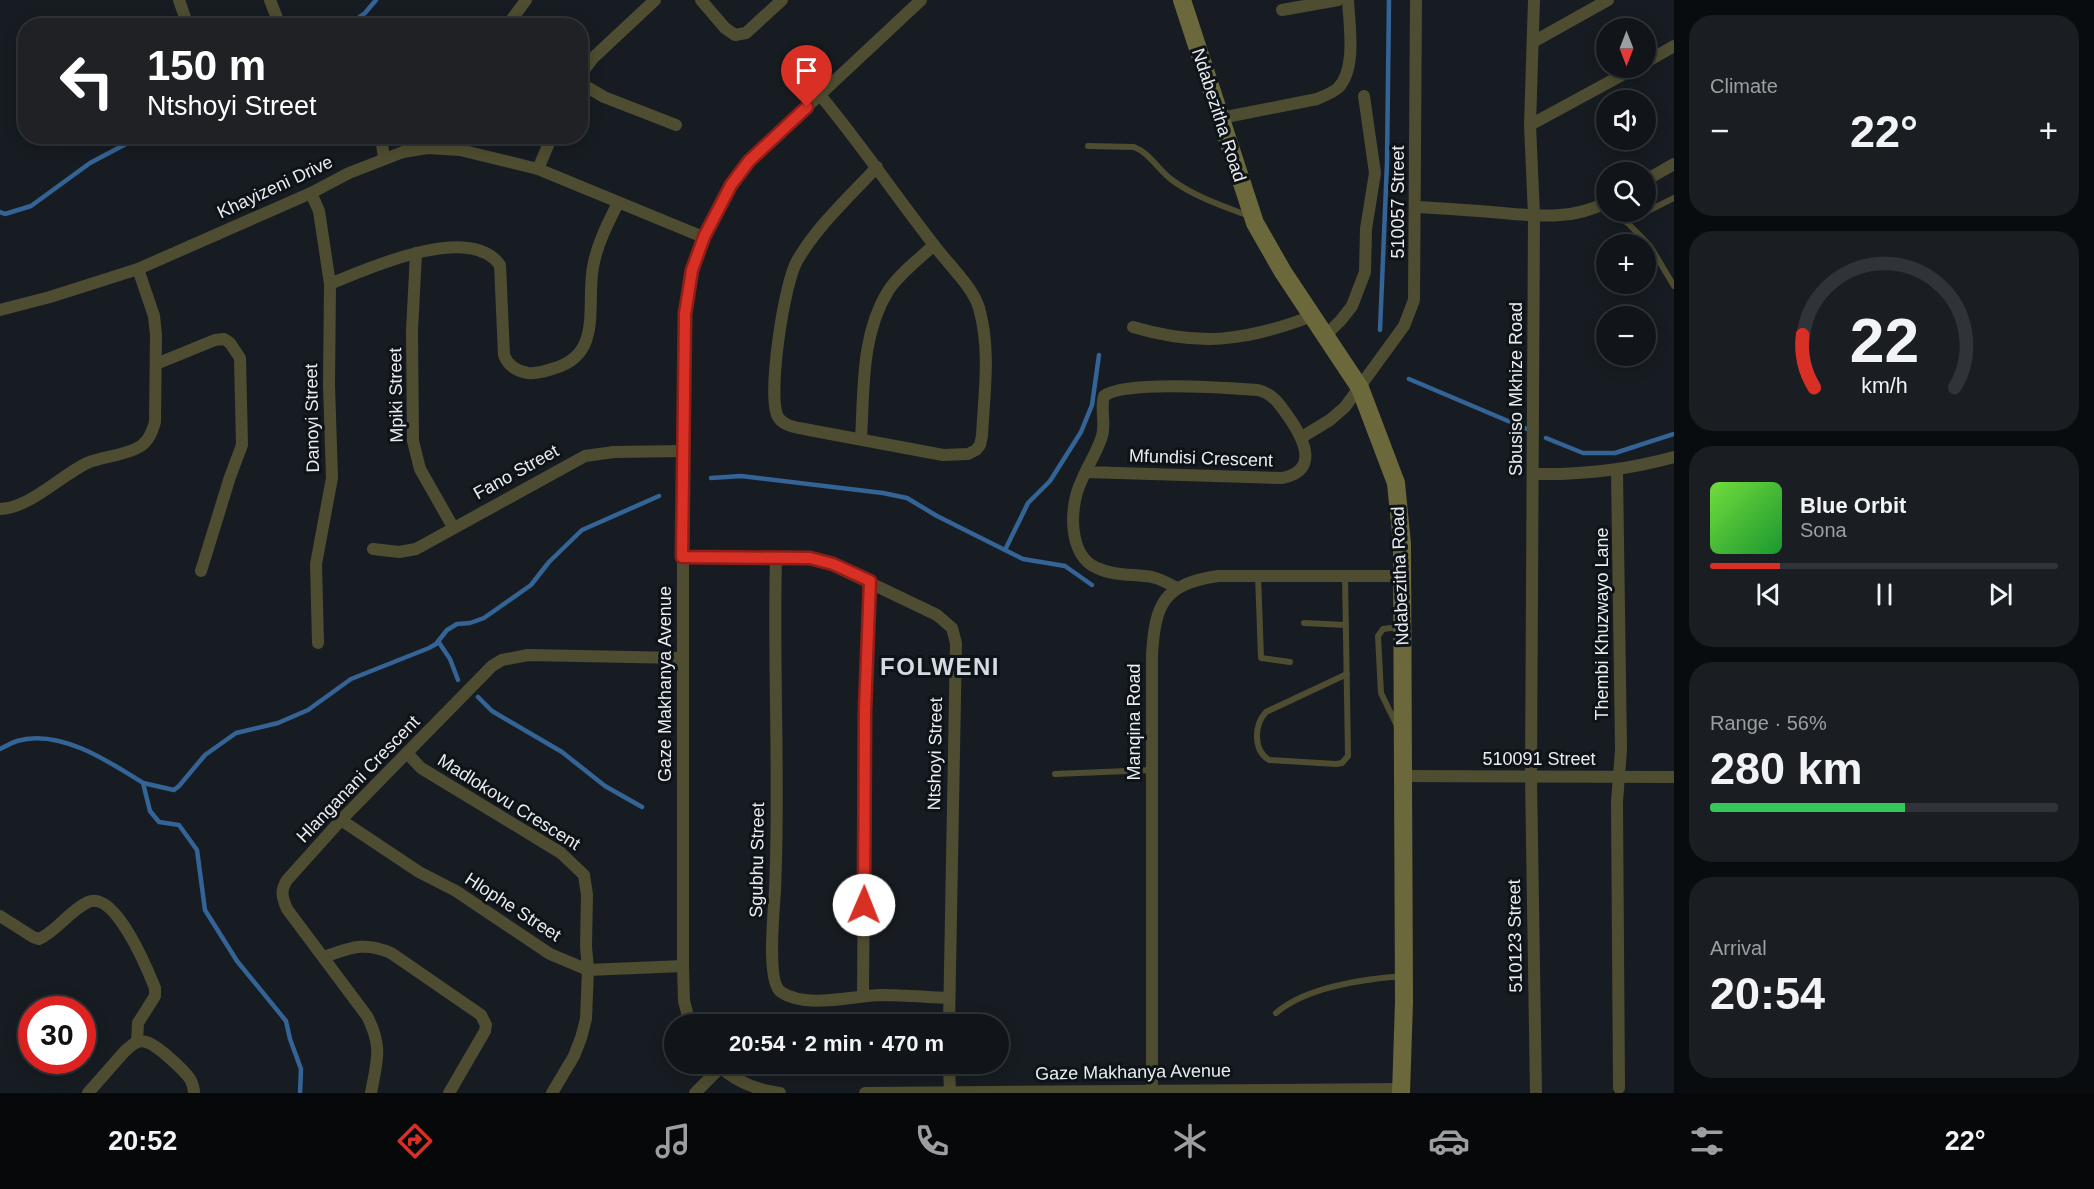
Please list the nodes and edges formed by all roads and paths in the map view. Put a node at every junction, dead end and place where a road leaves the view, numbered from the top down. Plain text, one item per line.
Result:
1 (179, 0) edge
2 (270, 0) edge
3 (526, 0) edge
4 (655, 0) edge
5 (701, 0) edge
6 (782, 0) edge
7 (921, 0) edge
8 (1182, 0) edge
9 (1338, 0) edge
10 (1348, 0) edge
11 (1416, 0) edge
12 (1534, 0) edge
13 (1608, 0) edge
14 (1282, 10) dead end
15 (186, 18) edge
16 (277, 18) edge
17 (513, 18) edge
18 (1533, 42) junction
19 (1674, 46) edge
20 (1656, 56) edge
21 (588, 65) edge
22 (1617, 78) edge
23 (588, 88) edge
24 (820, 95) junction
25 (1364, 96) dead end
26 (1221, 118) junction
27 (676, 125) dead end
28 (1530, 125) junction
29 (382, 144) edge
30 (462, 144) edge
31 (549, 144) edge
32 (1088, 146) dead end
33 (460, 150) junction
34 (384, 159) junction
35 (1674, 164) edge
36 (877, 167) junction
37 (538, 169) junction
38 (1656, 174) edge
39 (311, 193) junction
40 (1674, 198) edge
41 (618, 203) junction
42 (1596, 206) edge
43 (1416, 207) junction
44 (1656, 207) edge
45 (1534, 215) junction
46 (1252, 217) junction
47 (1626, 222) edge
48 (704, 237) junction
49 (934, 245) junction
50 (416, 253) junction
51 (138, 269) junction
52 (1671, 275) edge
53 (330, 284) junction
54 (1674, 286) edge
55 (0, 310) edge
56 (1312, 316) junction
57 (1133, 327) dead end
58 (1325, 336) junction
59 (156, 364) junction
60 (1360, 388) junction
61 (1302, 437) junction
62 (861, 439) junction
63 (683, 451) junction
64 (1674, 457) edge
65 (1617, 471) junction
66 (1086, 472) junction
67 (1533, 474) junction
68 (0, 509) edge
69 (453, 527) junction
70 (373, 549) dead end
71 (682, 557) junction
72 (776, 557) junction
73 (201, 571) dead end
74 (1258, 575) junction
75 (1345, 576) junction
76 (1402, 576) junction
77 (870, 581) junction
78 (1177, 588) junction
79 (1304, 623) dead end
80 (1346, 625) junction
81 (318, 643) dead end
82 (682, 658) junction
83 (1290, 662) dead end
84 (1347, 674) junction
85 (407, 753) junction
86 (1152, 770) junction
87 (1055, 774) dead end
88 (1403, 776) junction
89 (1619, 777) junction
90 (1674, 777) edge
91 (1531, 778) junction
92 (341, 820) junction
93 (0, 916) edge
94 (324, 957) junction
95 (682, 966) junction
96 (588, 970) junction
97 (1404, 976) junction
98 (863, 996) junction
99 (948, 998) junction
100 (1276, 1013) dead end
101 (687, 1014) edge
102 (949, 1014) edge
103 (137, 1042) junction
104 (711, 1074) edge
105 (732, 1074) edge
106 (949, 1074) edge
107 (1619, 1088) dead end
108 (1152, 1090) junction
109 (1296, 1091) edge
110 (1401, 1091) edge
111 (88, 1093) edge
112 (194, 1093) edge
113 (371, 1093) edge
114 (449, 1093) edge
115 (552, 1093) edge
116 (695, 1093) edge
117 (780, 1093) edge
118 (865, 1093) edge
119 (950, 1093) edge
120 (1536, 1093) edge

1 - 15 street
2 - 16 street
3 - 17 street
4 - 21 street
5 - 6 street
7 - 24 street, Gaze Makhanya Avenue
8 - 26 street, Ndabezitha Road
9 - 14 street
10 - 26 street
11 - 43 street, 510057 Street
12 - 18 street, Sbusiso Mkhize Road
13 - 18 street
18 - 28 street, Sbusiso Mkhize Road
19 - 20 street
22 - 28 street
23 - 27 street
24 - 36 street
24 - 48 street, Gaze Makhanya Avenue
25 - 58 street
26 - 46 street, Ndabezitha Road
28 - 45 street, Sbusiso Mkhize Road
29 - 34 street
30 - 33 street
31 - 37 street
32 - 46 lane
33 - 34 street, Khayizeni Drive
33 - 37 street, Khayizeni Drive
34 - 39 street, Khayizeni Drive
35 - 38 street
36 - 49 street
36 - 62 street
37 - 41 street, Khayizeni Drive
39 - 51 street, Khayizeni Drive
39 - 53 street, Danoyi Street
40 - 44 lane
41 - 48 street, Khayizeni Drive
41 - 50 street
42 - 45 street
43 - 45 street
43 - 60 street, 510057 Street
45 - 67 street, Sbusiso Mkhize Road
46 - 56 street, Ndabezitha Road
47 - 52 lane
48 - 63 street, Gaze Makhanya Avenue
49 - 62 street
49 - 62 street
50 - 53 street
50 - 69 street, Mpiki Street
51 - 55 street, Khayizeni Drive
51 - 59 street
52 - 54 lane
53 - 81 street, Danoyi Street
56 - 57 street
56 - 58 street, Ndabezitha Road
58 - 60 street, Ndabezitha Road
59 - 68 street
59 - 73 street
60 - 61 street, 510057 Street
60 - 76 street, Ndabezitha Road
61 - 66 street, Mfundisi Crescent
61 - 66 street
63 - 69 street, Fano Street
63 - 71 street, Gaze Makhanya Avenue
64 - 65 street
65 - 67 street
65 - 89 street, Thembi Khuzwayo Lane
66 - 78 street
67 - 91 street, Sbusiso Mkhize Road
69 - 70 street, Fano Street
71 - 72 street, Ntshoyi Street
71 - 82 street, Gaze Makhanya Avenue
72 - 77 street, Ntshoyi Street
72 - 98 street, Sgubhu Street
74 - 75 street
74 - 78 street
74 - 83 lane
75 - 76 street
75 - 80 lane
76 - 88 street, Ndabezitha Road
77 - 98 street
77 - 99 street, Ntshoyi Street
78 - 86 street, Manqina Road
79 - 80 lane
80 - 84 lane
82 - 85 street, Hlanganani Crescent
82 - 95 street, Gaze Makhanya Avenue
84 - 84 lane
85 - 92 street, Hlanganani Crescent
85 - 96 street, Madlokovu Crescent
86 - 87 lane
86 - 108 street, Manqina Road
88 - 91 street, 510091 Street
88 - 97 street, Ndabezitha Road
89 - 90 street, 510091 Street
89 - 91 street, 510091 Street
89 - 107 street
91 - 120 street, 510123 Street
92 - 94 street, Hlanganani Crescent
92 - 96 street, Hlophe Street
93 - 103 street
94 - 113 street, Hlanganani Crescent
94 - 114 street
95 - 96 street, Hlophe Street
95 - 101 street, Gaze Makhanya Avenue
96 - 115 street, Madlokovu Crescent
97 - 100 lane
97 - 110 street, Ndabezitha Road
98 - 99 street, Sgubhu Street
99 - 102 street, Ntshoyi Street
103 - 111 street
103 - 112 street
104 - 116 street
105 - 117 street
106 - 119 street
108 - 109 street, Gaze Makhanya Avenue
108 - 119 street, Gaze Makhanya Avenue
109 - 110 street, Gaze Makhanya Avenue
118 - 119 street, Gaze Makhanya Avenue

